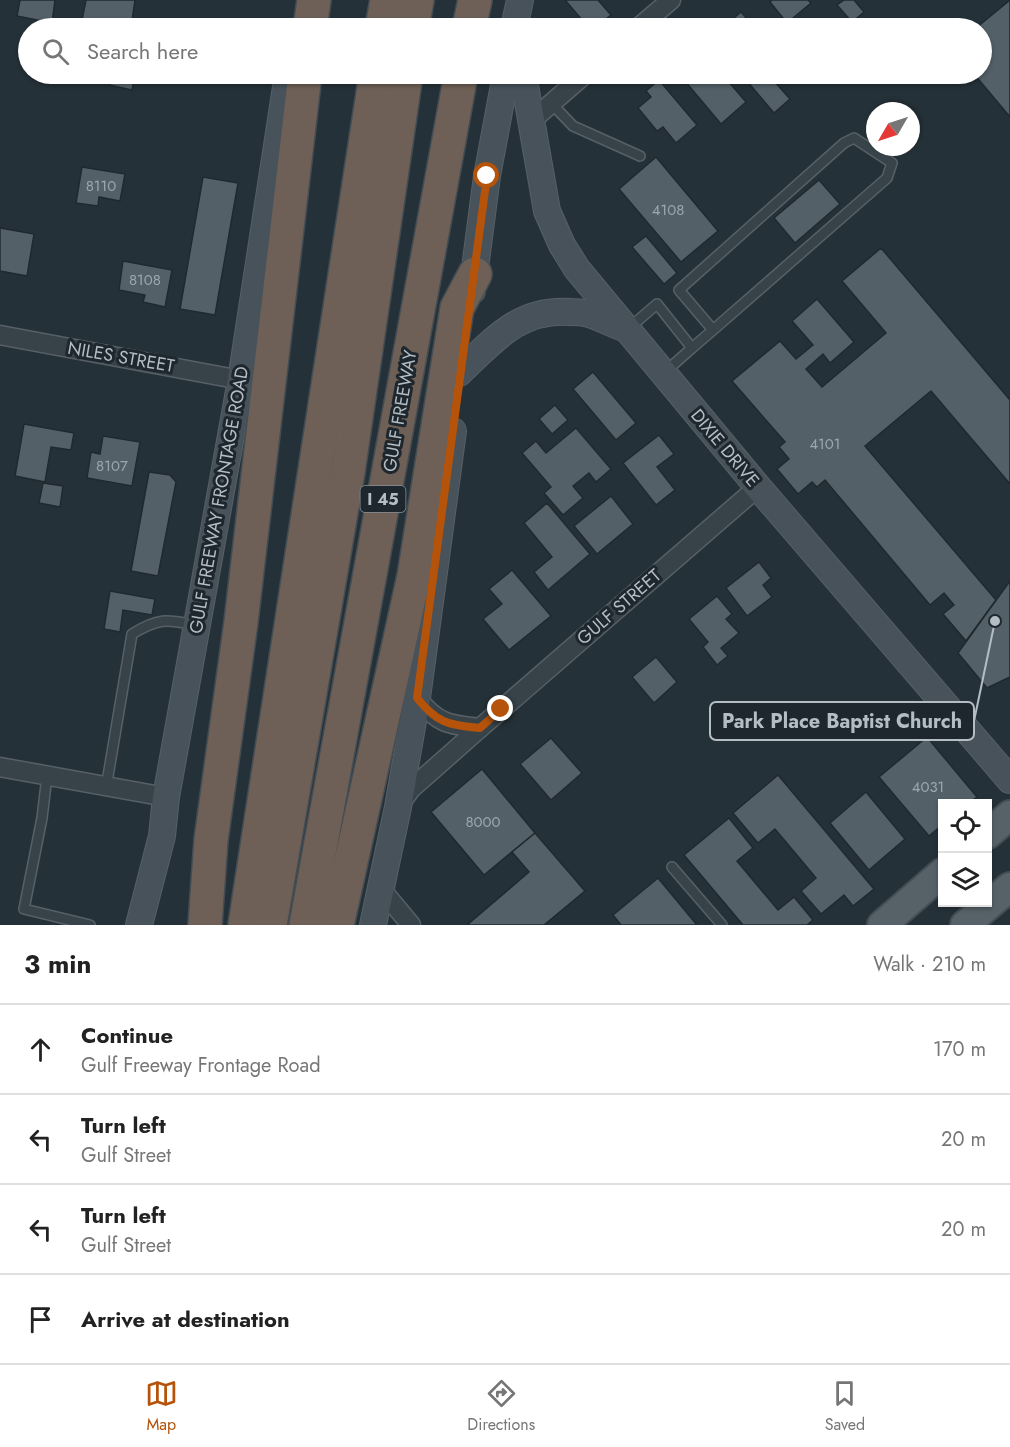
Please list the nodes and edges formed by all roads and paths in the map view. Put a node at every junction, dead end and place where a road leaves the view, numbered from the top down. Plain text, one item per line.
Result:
1 (302, 0) edge
2 (314, 0) edge
3 (387, 0) edge
4 (417, 0) edge
5 (475, 0) edge
6 (671, 0) edge
7 (298, 18) edge
8 (311, 18) edge
9 (384, 18) edge
10 (414, 18) edge
11 (471, 18) edge
12 (650, 18) edge
13 (286, 84) edge
14 (304, 84) edge
15 (374, 84) edge
16 (405, 84) edge
17 (459, 84) edge
18 (504, 84) edge
19 (524, 84) edge
20 (573, 84) edge
21 (551, 103) junction
22 (530, 122) junction
23 (640, 156) dead end
24 (475, 274) junction
25 (627, 330) junction
26 (713, 330) junction
27 (0, 335) edge
28 (692, 348) junction
29 (459, 373) junction
30 (664, 373) junction
31 (241, 380) junction
32 (758, 487) junction
33 (197, 625) junction
34 (417, 698) junction
35 (480, 728) junction
36 (0, 768) edge
37 (47, 777) junction
38 (1010, 780) edge
39 (106, 788) junction
40 (166, 797) junction
41 (398, 807) junction
42 (1010, 815) edge
43 (992, 830) edge
44 (672, 867) dead end
45 (938, 876) edge
46 (1010, 887) edge
47 (381, 889) junction
48 (90, 925) edge
49 (139, 925) edge
50 (205, 925) edge
51 (245, 925) edge
52 (270, 925) edge
53 (306, 925) edge
54 (337, 925) edge
55 (373, 925) edge
56 (411, 925) edge
57 (722, 925) edge
58 (882, 925) edge
59 (965, 925) edge

1 - 7 main road
2 - 8 highway
3 - 9 highway
4 - 10 highway
5 - 11 highway
6 - 12 street
13 - 31 main road, GULF FREEWAY FRONTAGE ROAD
14 - 50 highway
15 - 51 highway
16 - 52 highway, I 45
17 - 53 highway, GULF FREEWAY / I 45
18 - 24 main road
19 - 22 main road, DIXIE DRIVE
20 - 21 street
21 - 22 street
21 - 23 lane
22 - 25 main road, DIXIE DRIVE
24 - 29 main road
24 - 54 highway
25 - 28 lane
25 - 29 main road
25 - 30 main road, DIXIE DRIVE
26 - 26 lane
26 - 28 lane
27 - 31 street, NILES STREET
28 - 30 lane
29 - 34 main road
30 - 32 main road, DIXIE DRIVE
31 - 33 main road, GULF FREEWAY FRONTAGE ROAD
32 - 35 street, GULF STREET
32 - 38 main road, DIXIE DRIVE
33 - 39 lane
33 - 40 main road, GULF FREEWAY FRONTAGE ROAD
34 - 35 street
34 - 41 main road
35 - 41 street, GULF STREET
36 - 37 street
37 - 39 street
37 - 48 lane
39 - 40 street
40 - 49 main road, GULF FREEWAY FRONTAGE ROAD
41 - 47 main road
42 - 43 main road
44 - 57 lane
45 - 58 main road
46 - 59 main road
47 - 55 main road
47 - 56 street

